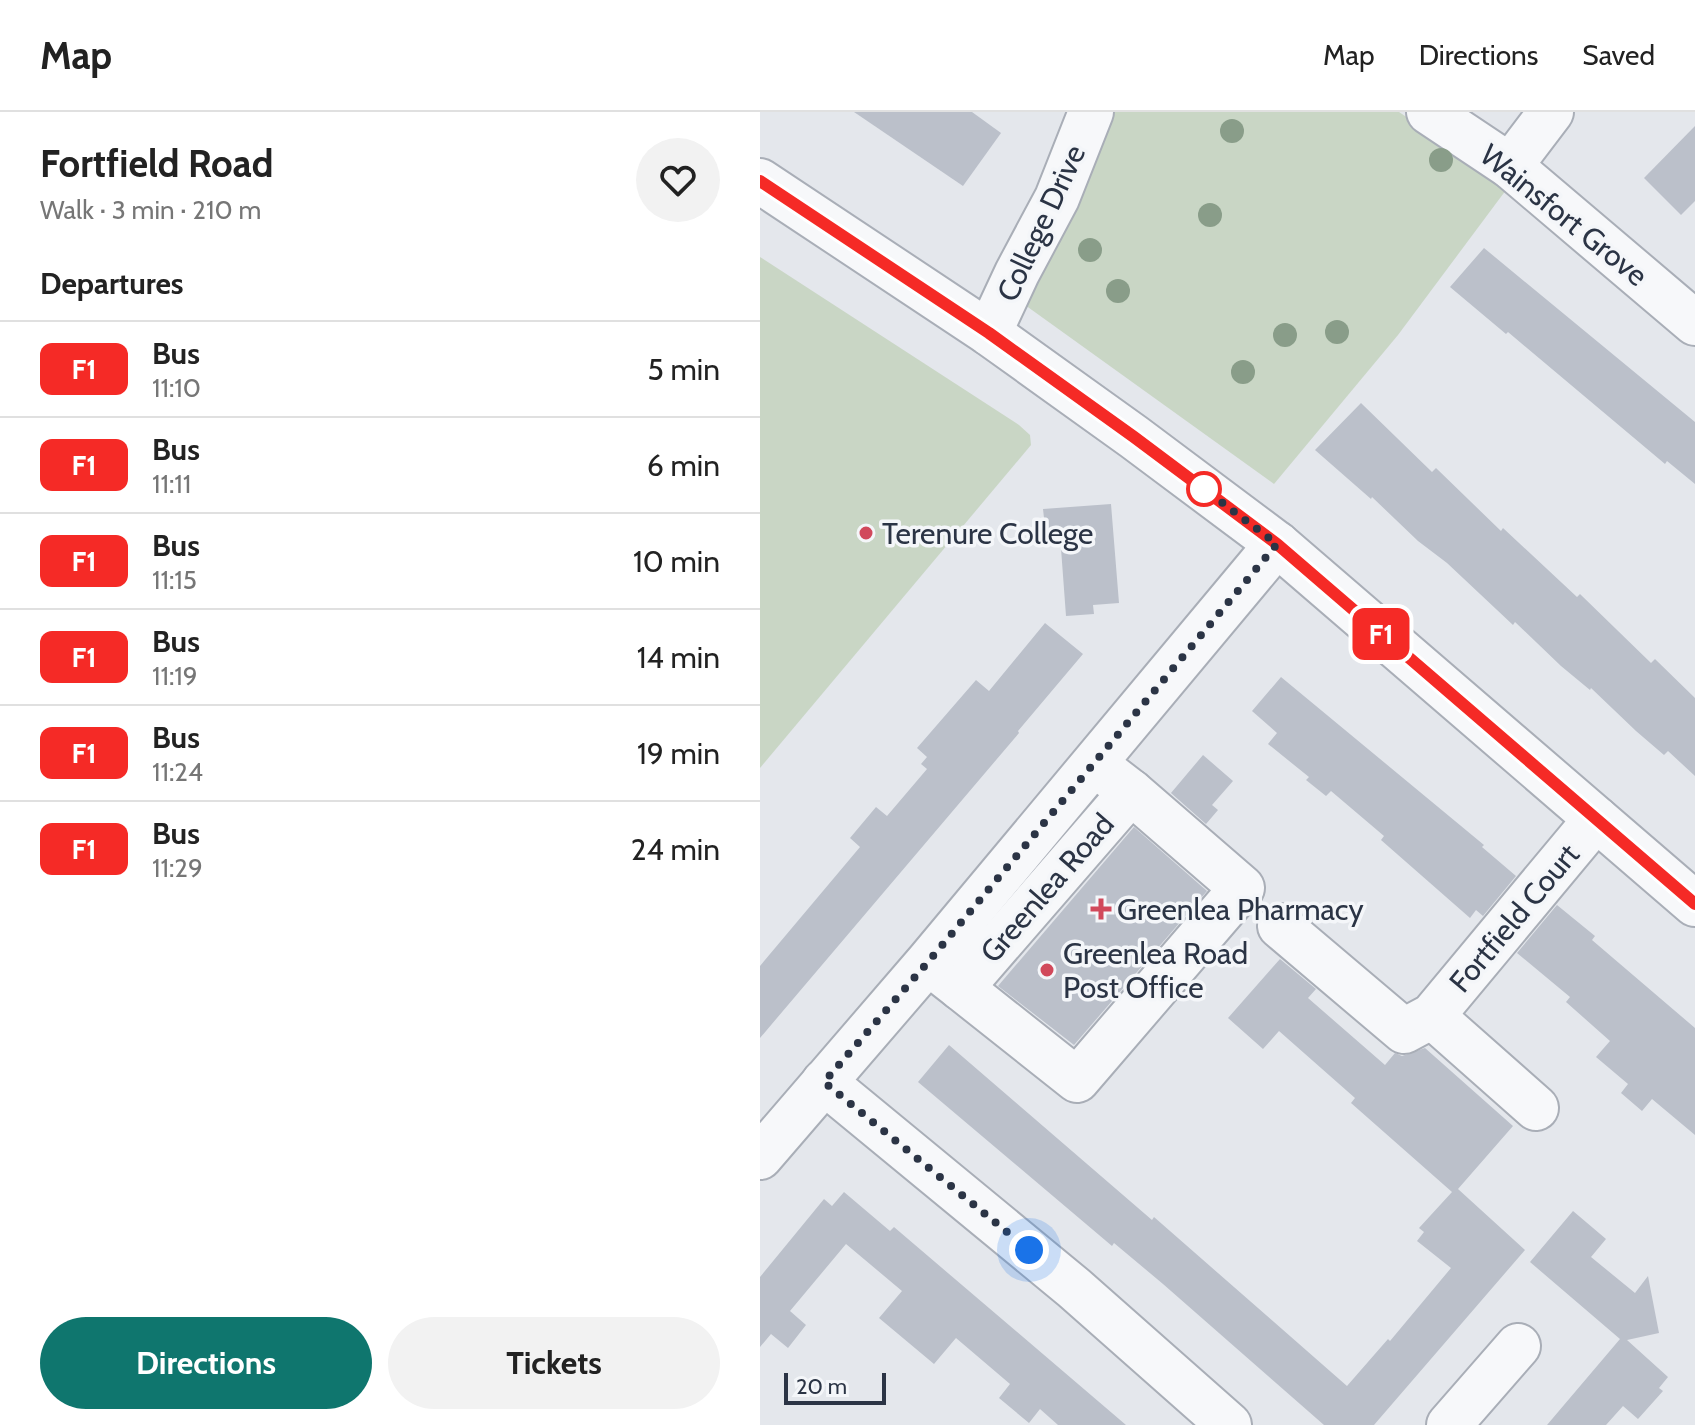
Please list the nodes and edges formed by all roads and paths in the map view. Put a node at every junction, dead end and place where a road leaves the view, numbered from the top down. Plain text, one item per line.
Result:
1 (1091, 112) edge
2 (1429, 112) edge
3 (1551, 112) edge
4 (1510, 166) junction
5 (760, 181) edge
6 (1695, 323) edge
7 (989, 333) junction
8 (1277, 544) junction
9 (1095, 763) junction
10 (1131, 792) junction
11 (1596, 819) junction
12 (1695, 904) edge
13 (1280, 926) dead end
14 (945, 975) junction
15 (1432, 1016) junction
16 (824, 1082) junction
17 (1536, 1108) dead end
18 (760, 1157) edge
19 (1518, 1346) dead end
20 (1229, 1425) edge
21 (1449, 1425) edge

1 - 7 street, College Drive
2 - 4 street, Wainsfort Grove
3 - 4 street
4 - 6 street, Wainsfort Grove
5 - 7 street
7 - 8 street
8 - 9 street, Greenlea Road
8 - 11 street
9 - 10 street, Greenlea Road
9 - 14 street, Greenlea Road
10 - 14 street, Greenlea Road
10 - 14 street
11 - 12 street
11 - 15 street, Fortfield Court
13 - 15 street, Fortfield Court
14 - 16 street, Greenlea Road
15 - 17 street, Fortfield Court
16 - 18 street, Greenlea Road
16 - 20 street
19 - 21 street

